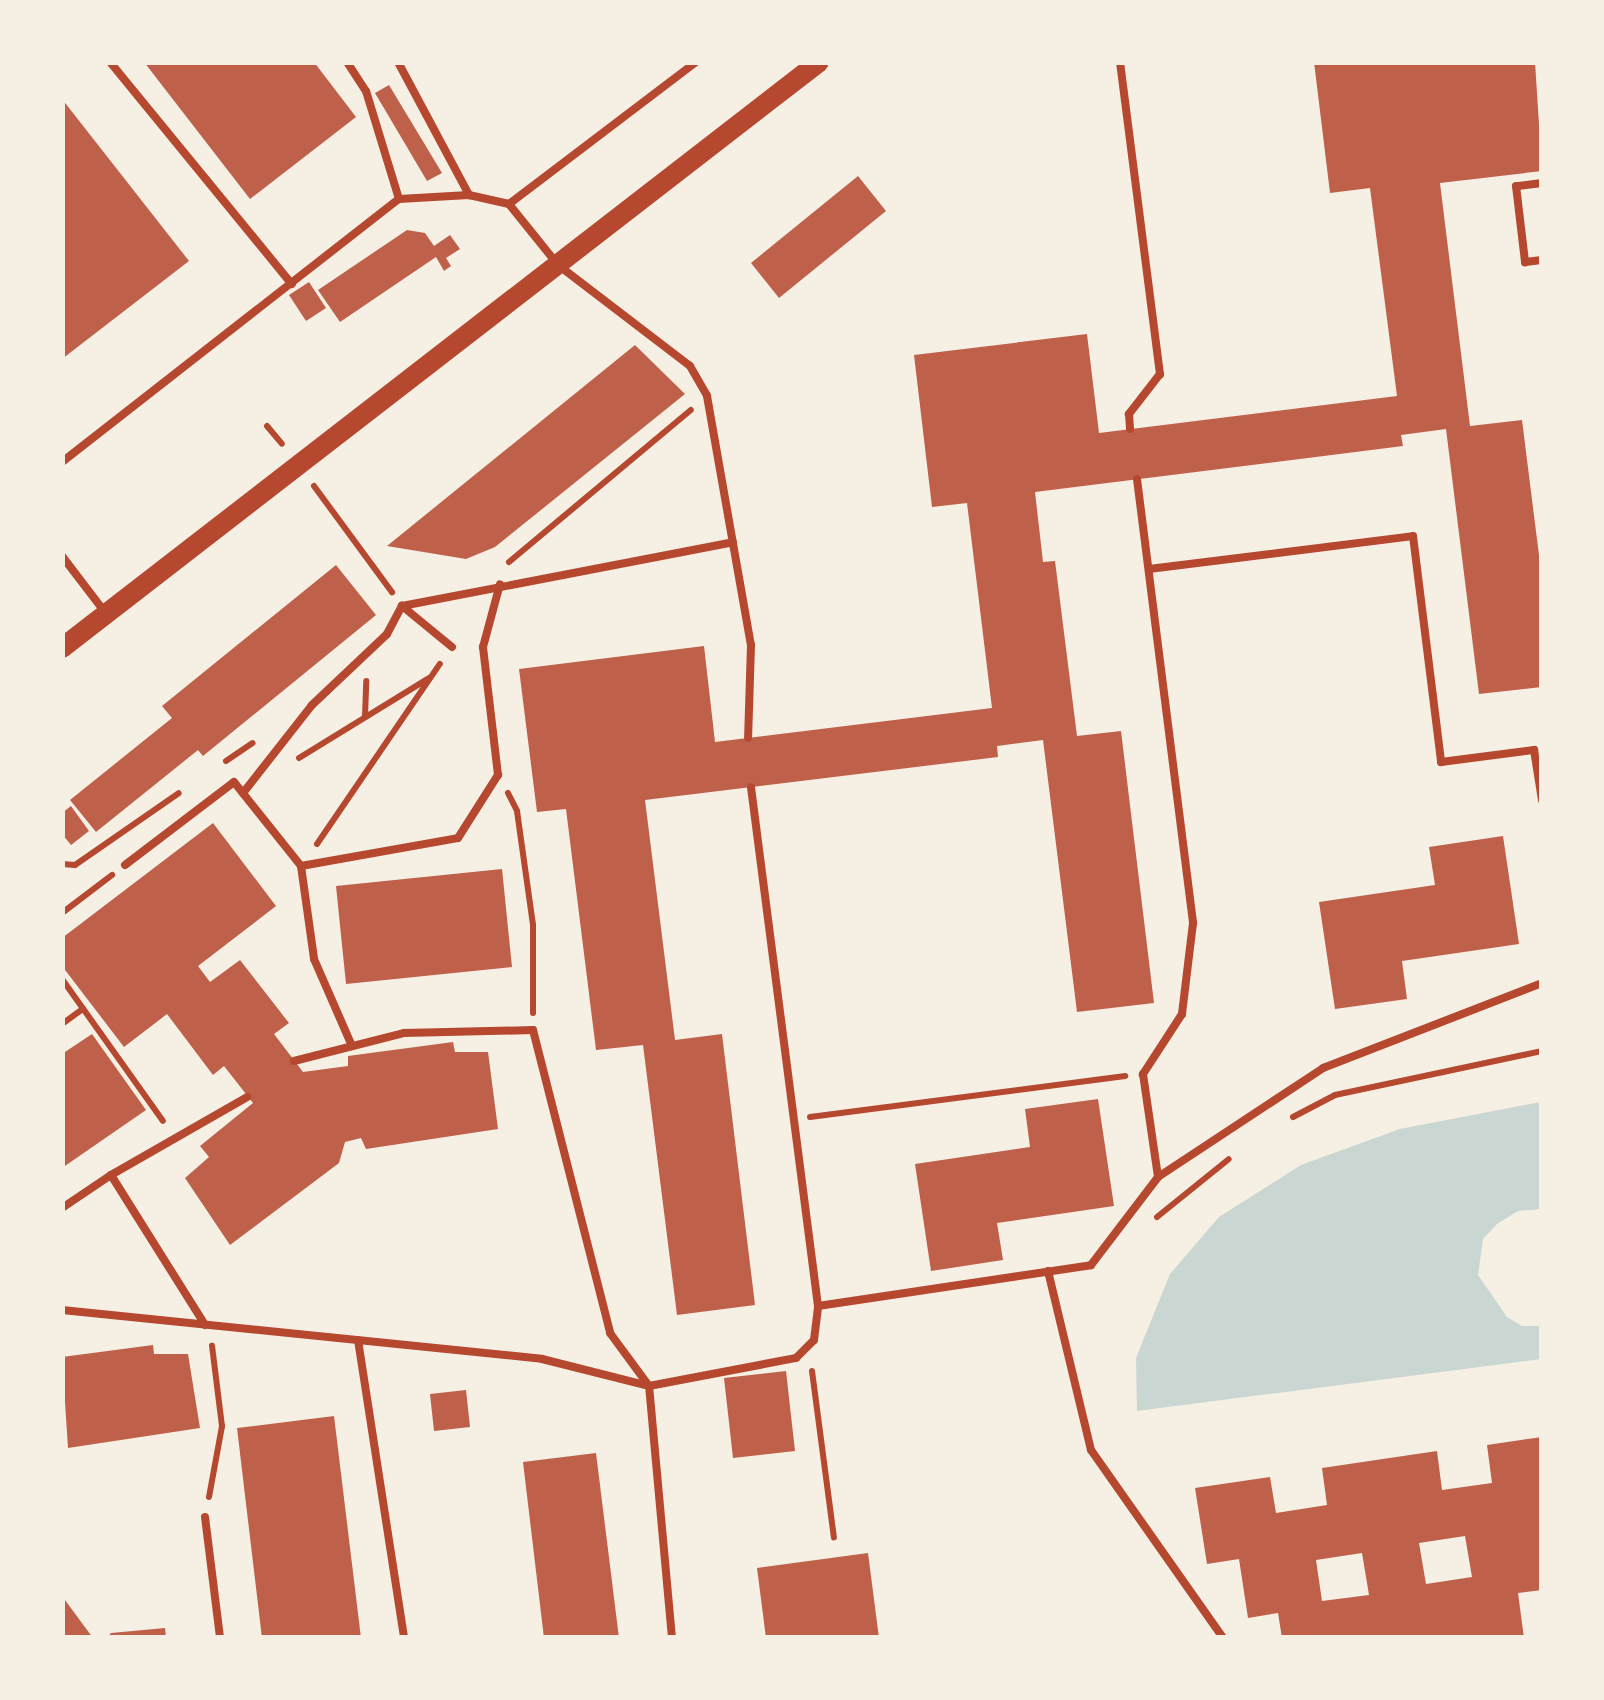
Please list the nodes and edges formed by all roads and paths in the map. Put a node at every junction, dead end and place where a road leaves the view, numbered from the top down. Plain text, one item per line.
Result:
1 (110, 62) edge
2 (347, 62) edge
3 (398, 62) edge
4 (696, 62) edge
5 (820, 62) edge
6 (1120, 62) edge
7 (1542, 183) edge
8 (469, 195) junction
9 (399, 198) junction
10 (509, 204) junction
11 (1542, 260) edge
12 (558, 264) junction
13 (292, 284) junction
14 (707, 396) junction
15 (267, 426) dead end
16 (1130, 429) dead end
17 (62, 462) edge
18 (299, 466) junction
19 (1137, 478) dead end
20 (733, 542) junction
21 (62, 556) edge
22 (1148, 569) junction
23 (500, 584) junction
24 (479, 587) junction
25 (402, 606) junction
26 (107, 614) junction
27 (65, 641) edge
28 (452, 647) joint
29 (431, 677) junction
30 (748, 738) dead end
31 (289, 764) dead end
32 (498, 774) junction
33 (752, 788) dead end
34 (243, 793) junction
35 (1542, 800) edge
36 (125, 865) dead end
37 (302, 866) junction
38 (111, 876) dead end
39 (62, 913) edge
40 (62, 980) edge
41 (1542, 982) edge
42 (84, 1009) junction
43 (62, 1024) edge
44 (533, 1030) junction
45 (352, 1046) junction
46 (1542, 1051) edge
47 (294, 1061) dead end
48 (1143, 1074) junction
49 (248, 1097) dead end
50 (794, 1119) junction
51 (1288, 1119) dead end
52 (176, 1139) junction
53 (1244, 1146) dead end
54 (112, 1176) junction
55 (1158, 1176) junction
56 (62, 1208) edge
57 (1150, 1222) dead end
58 (1048, 1272) junction
59 (818, 1306) junction
60 (62, 1310) edge
61 (207, 1325) junction
62 (358, 1340) junction
63 (809, 1345) junction
64 (649, 1386) junction
65 (206, 1517) joint
66 (834, 1538) dead end
67 (220, 1638) edge
68 (404, 1638) edge
69 (672, 1638) edge
70 (1223, 1638) edge

1 - 13 lane
2 - 9 lane
3 - 8 lane
4 - 10 lane
5 - 12 main road
6 - 16 lane
7 - 11 lane
8 - 9 lane
8 - 10 lane
9 - 13 lane
10 - 12 lane
12 - 14 lane
12 - 18 main road
13 - 17 lane
14 - 20 lane
14 - 24 path
15 - 18 path
18 - 25 path
18 - 26 main road
19 - 22 lane
20 - 23 lane
20 - 30 lane
21 - 26 lane
22 - 35 lane
22 - 48 lane
23 - 24 lane
23 - 32 lane
24 - 25 lane
25 - 28 lane
25 - 34 lane
26 - 27 main road
28 - 29 path
29 - 31 path
29 - 37 path
32 - 37 lane
32 - 44 path
33 - 50 lane
34 - 36 lane
34 - 37 lane
37 - 45 lane
38 - 39 path
40 - 42 path
41 - 55 lane
42 - 43 path
42 - 52 path
44 - 45 lane
44 - 64 lane
45 - 47 lane
46 - 51 path
48 - 50 path
48 - 55 lane
49 - 52 lane
50 - 59 lane
52 - 54 lane
53 - 57 path
54 - 56 lane
54 - 61 lane
55 - 58 lane
58 - 59 lane
58 - 70 lane
59 - 63 lane
60 - 61 lane
61 - 62 lane
61 - 65 path
62 - 64 lane
62 - 68 lane
63 - 64 lane
63 - 66 path
64 - 69 lane
65 - 67 lane

